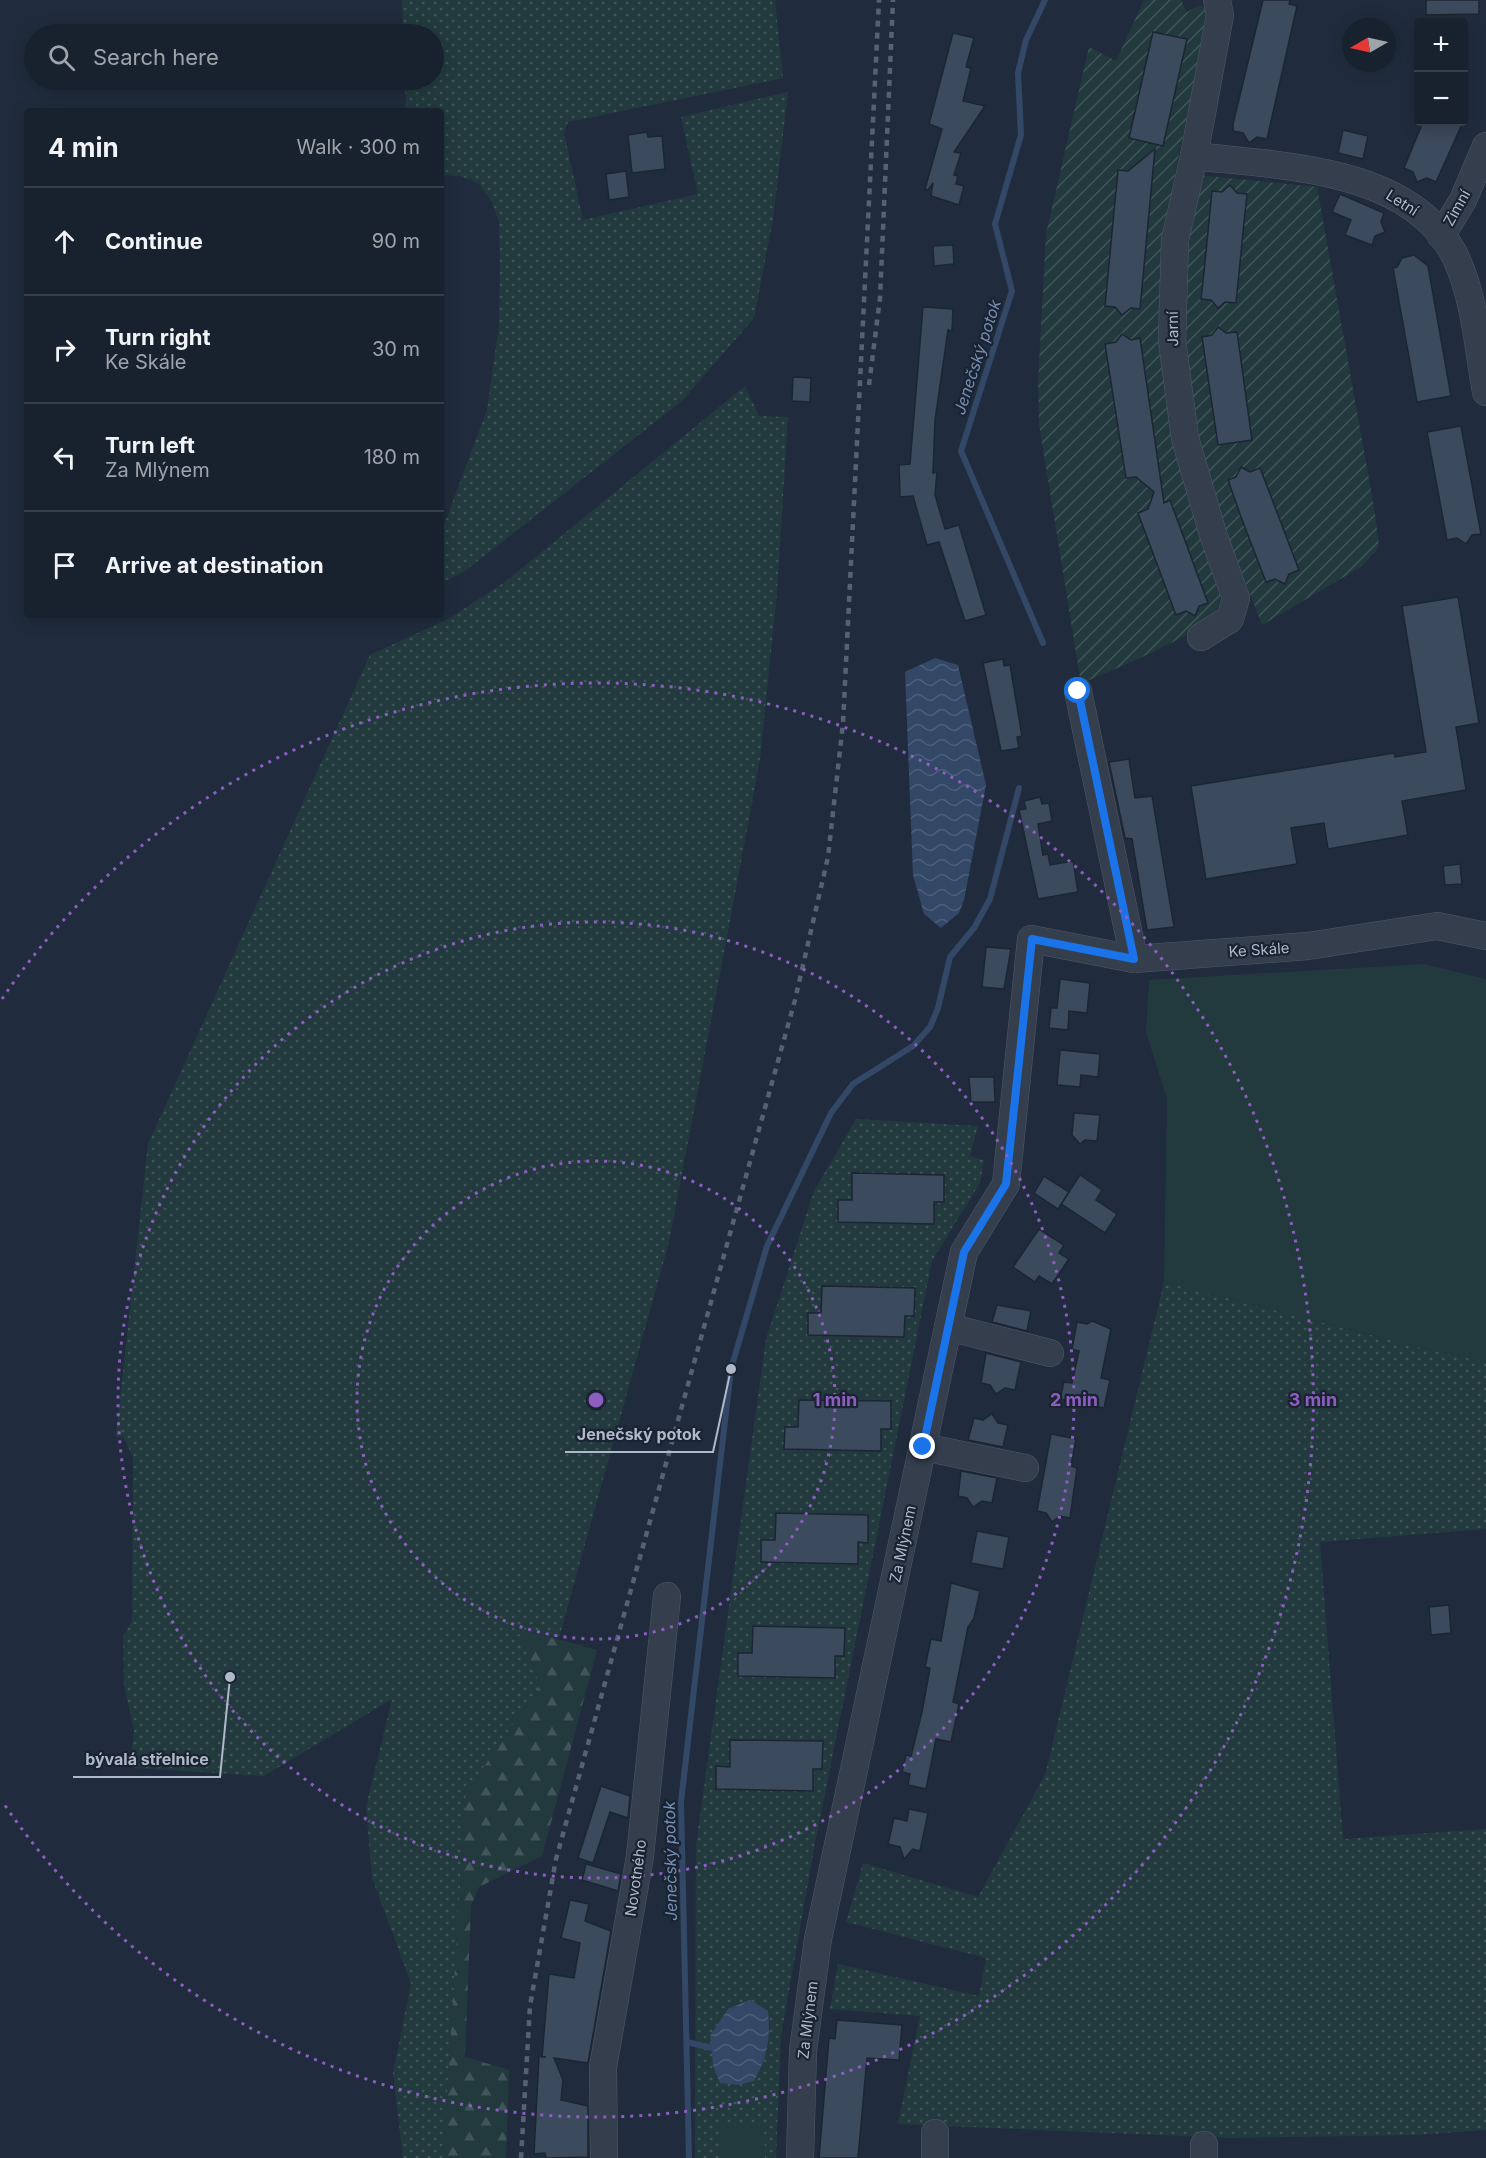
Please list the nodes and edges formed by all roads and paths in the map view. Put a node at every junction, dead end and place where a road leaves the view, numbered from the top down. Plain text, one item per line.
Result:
1 (1217, 0) edge
2 (1486, 146) edge
3 (1194, 156) junction
4 (1441, 237) junction
5 (1486, 392) edge
6 (1201, 637) dead end
7 (1078, 691) dead end
8 (1486, 936) edge
9 (1032, 939) joint
10 (1134, 959) junction
11 (948, 1327) junction
12 (1050, 1353) dead end
13 (923, 1447) junction
14 (1025, 1468) dead end
15 (667, 1596) dead end
16 (604, 2158) edge
17 (800, 2158) edge

1 - 3 street, Jarní
2 - 4 street, Zimní
3 - 4 street, Letní
3 - 6 street, Jarní
4 - 5 street, Letní
7 - 10 street
8 - 10 street, Ke Skále
9 - 10 street, Ke Skále
9 - 11 street, Za Mlýnem
11 - 12 street
11 - 13 street, Za Mlýnem
13 - 14 street
13 - 17 street, Za Mlýnem
15 - 16 street, Novotného

